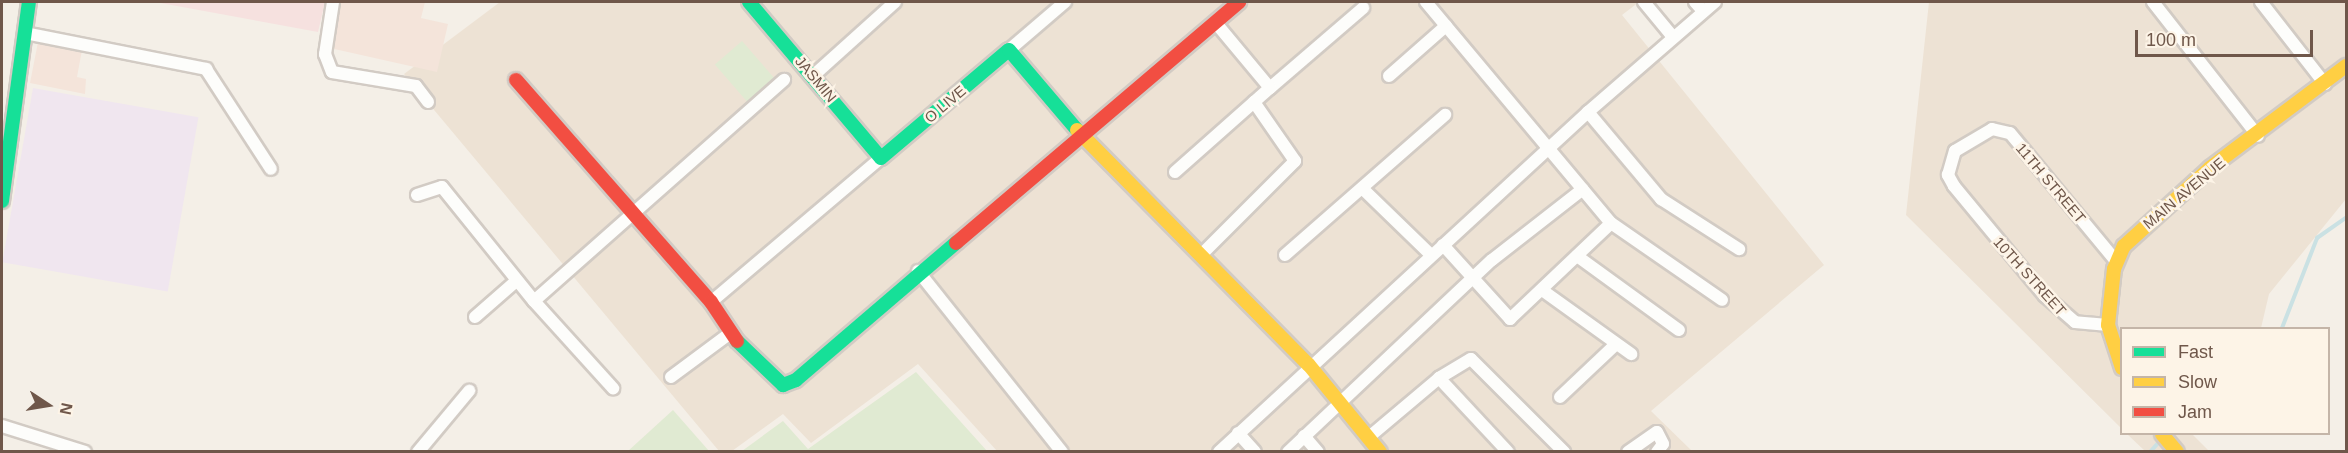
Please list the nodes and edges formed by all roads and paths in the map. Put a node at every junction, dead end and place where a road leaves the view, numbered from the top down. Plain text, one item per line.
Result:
1 (29, 2) edge
2 (333, 2) edge
3 (749, 2) edge
4 (895, 2) edge
5 (1065, 2) edge
6 (1239, 2) edge
7 (1426, 2) edge
8 (1644, 2) edge
9 (1715, 2) edge
10 (2153, 2) edge
11 (2261, 2) edge
12 (1699, 6) edge
13 (1363, 8) dead end
14 (1215, 22) junction
15 (1446, 26) junction
16 (25, 33) junction
17 (1673, 37) junction
18 (1009, 50) junction
19 (2346, 66) edge
20 (814, 75) junction
21 (1389, 76) dead end
22 (516, 80) dead end
23 (784, 80) dead end
24 (2325, 84) junction
25 (1270, 88) junction
26 (428, 102) dead end
27 (1254, 102) junction
28 (1588, 112) junction
29 (1445, 115) dead end
30 (1975, 135) joint
31 (1082, 136) junction
32 (2258, 136) junction
33 (1549, 149) junction
34 (881, 158) junction
35 (3, 169) edge
36 (271, 169) dead end
37 (1175, 172) dead end
38 (1583, 189) junction
39 (1364, 190) junction
40 (417, 195) dead end
41 (2, 201) edge
42 (634, 211) junction
43 (1611, 223) junction
44 (1443, 244) junction
45 (1739, 249) dead end
46 (1201, 255) junction
47 (1285, 255) dead end
48 (1431, 255) junction
49 (1577, 256) junction
50 (2116, 261) junction
51 (918, 272) junction
52 (1470, 280) junction
53 (514, 283) junction
54 (1542, 290) junction
55 (1722, 300) dead end
56 (534, 301) junction
57 (711, 302) junction
58 (475, 317) dead end
59 (2108, 325) junction
60 (1679, 330) dead end
61 (729, 334) junction
62 (1616, 344) junction
63 (1630, 354) dead end
64 (1309, 365) junction
65 (2120, 365) edge
66 (671, 377) dead end
67 (1439, 378) junction
68 (613, 388) dead end
69 (469, 391) dead end
70 (1560, 397) dead end
71 (1340, 402) junction
72 (2, 426) edge
73 (1238, 432) junction
74 (2163, 435) edge
75 (1304, 436) junction
76 (1369, 437) junction
77 (85, 452) edge
78 (418, 452) edge
79 (1062, 452) edge
80 (1219, 452) edge
81 (1255, 452) edge
82 (1288, 452) edge
83 (1318, 452) edge
84 (1380, 452) edge
85 (1508, 452) edge
86 (1564, 452) edge
87 (1628, 452) edge
88 (1657, 452) edge
89 (2177, 452) edge

1 - 16 street
2 - 26 street
3 - 20 street, JASMIN
4 - 20 street
5 - 18 street
6 - 14 street
7 - 15 street
8 - 17 street
9 - 12 street
10 - 32 street
11 - 24 street
12 - 17 street
13 - 25 street
14 - 25 street
14 - 31 street
15 - 21 street
15 - 33 street
16 - 35 street
16 - 36 street
17 - 28 street
18 - 31 street
18 - 34 street, O LIVE
19 - 24 street, MAIN AVENUE
20 - 34 street, JASMIN
22 - 42 street
23 - 42 street
24 - 32 street, MAIN AVENUE
25 - 27 street
27 - 37 street
27 - 46 street
28 - 33 street
28 - 45 street
29 - 39 street
30 - 50 street, 11TH STREET
30 - 59 street, 10TH STREET
31 - 46 street
31 - 51 street
32 - 50 street, MAIN AVENUE
33 - 38 street
33 - 44 street
34 - 57 street
35 - 41 street
38 - 43 street
38 - 52 street
39 - 47 street
39 - 48 street
40 - 53 street
42 - 56 street
42 - 57 street
43 - 49 street
43 - 55 street
44 - 48 street
44 - 52 street
46 - 64 street
48 - 64 street
49 - 54 street
49 - 60 street
50 - 59 street
51 - 61 street
51 - 79 street
52 - 54 street
52 - 71 street
53 - 56 street
53 - 58 street
54 - 62 street
56 - 68 street
57 - 61 street
59 - 65 street
61 - 66 street
62 - 63 street
62 - 70 street
64 - 71 street
64 - 73 street
67 - 76 street
67 - 85 street
67 - 86 street
69 - 78 street
71 - 75 street
71 - 76 street
72 - 77 street
73 - 80 street
73 - 81 street
74 - 89 street
75 - 82 street
75 - 83 street
76 - 84 street
87 - 88 street

